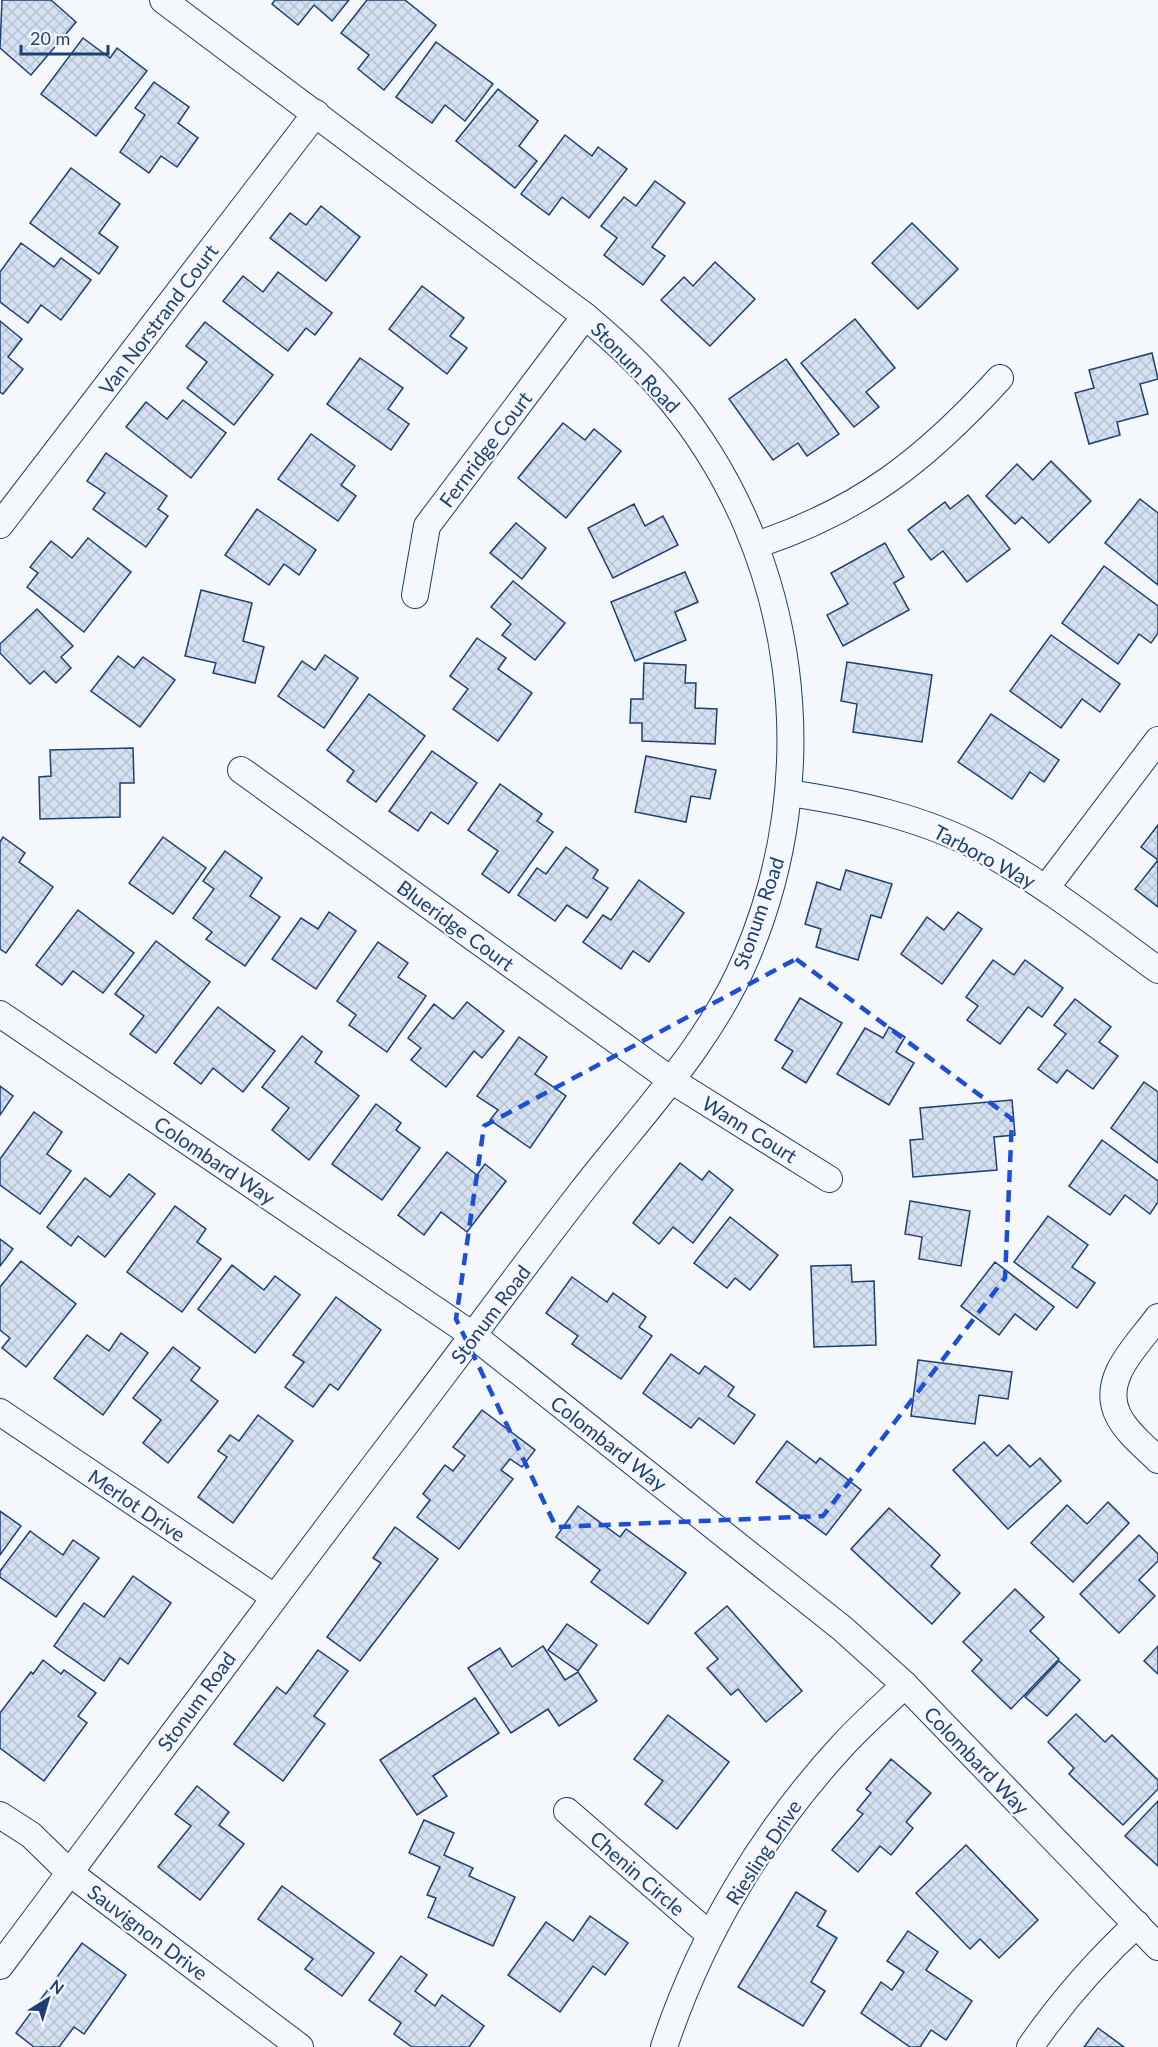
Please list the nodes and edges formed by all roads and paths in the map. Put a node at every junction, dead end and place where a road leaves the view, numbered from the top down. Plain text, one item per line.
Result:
1 (163, 0) edge
2 (316, 113) junction
3 (585, 316) junction
4 (999, 378) dead end
5 (0, 525) edge
6 (756, 545) junction
7 (415, 595) dead end
8 (1158, 740) edge
9 (242, 770) dead end
10 (789, 793) junction
11 (1046, 888) junction
12 (1158, 970) edge
13 (0, 1014) edge
14 (671, 1080) junction
15 (829, 1179) dead end
16 (1158, 1317) edge
17 (474, 1336) junction
18 (0, 1413) edge
19 (1158, 1460) edge
20 (274, 1597) junction
21 (905, 1685) junction
22 (567, 1811) dead end
23 (0, 1815) edge
24 (70, 1873) junction
25 (1137, 1924) junction
26 (710, 1935) junction
27 (1158, 1947) edge
28 (0, 1966) edge
29 (300, 2047) edge
30 (664, 2047) edge
31 (1030, 2047) edge

1 - 2 street, Stonum Road
2 - 3 street, Stonum Road
2 - 5 street, Van Norstrand Court
3 - 6 street, Stonum Road
3 - 7 street, Fernridge Court
4 - 6 street
6 - 10 street, Stonum Road
8 - 11 street
9 - 14 street, Blueridge Court
10 - 11 street, Tarboro Way
10 - 14 street, Stonum Road
11 - 12 street, Tarboro Way
13 - 17 street, Colombard Way
14 - 15 street, Wann Court
14 - 17 street, Stonum Road
16 - 19 street
17 - 20 street, Stonum Road
17 - 21 street, Colombard Way
18 - 20 street, Merlot Drive
20 - 24 street, Stonum Road
21 - 25 street, Colombard Way
21 - 26 street, Riesling Drive
22 - 26 street, Chenin Circle
23 - 24 street, Sauvignon Drive
24 - 28 street, Stonum Road
24 - 29 street, Sauvignon Drive
25 - 27 street, Colombard Way
25 - 31 street
26 - 30 street, Riesling Drive

